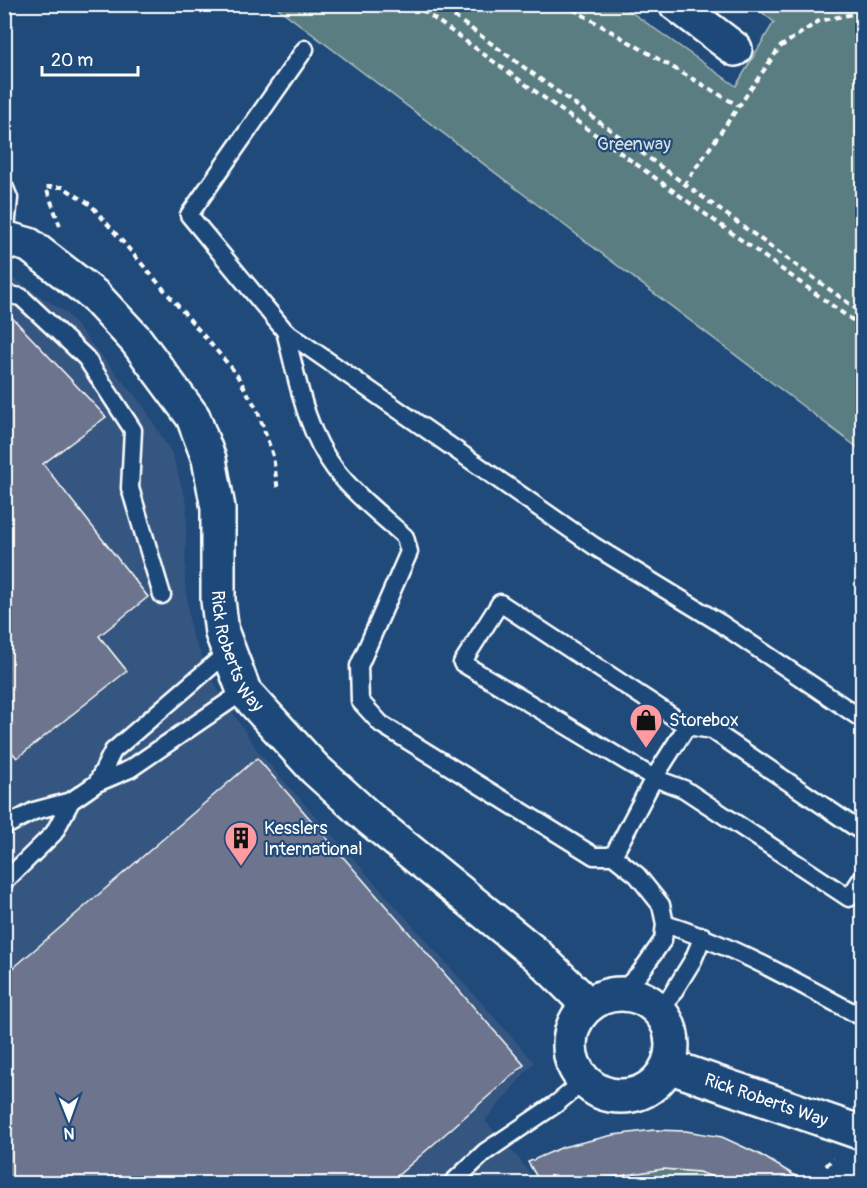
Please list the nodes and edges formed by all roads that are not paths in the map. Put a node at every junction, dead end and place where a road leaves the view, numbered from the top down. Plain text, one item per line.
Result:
1 (676, 4) edge
2 (305, 50) dead end
3 (735, 50) dead end
4 (4, 186) edge
5 (5, 239) edge
6 (4, 294) edge
7 (285, 331) junction
8 (162, 595) dead end
9 (228, 652) junction
10 (244, 691) junction
11 (862, 719) edge
12 (687, 726) junction
13 (654, 778) junction
14 (97, 783) junction
15 (71, 801) junction
16 (4, 827) edge
17 (862, 832) edge
18 (613, 856) junction
19 (862, 878) edge
20 (4, 882) edge
21 (665, 924) junction
22 (703, 936) junction
23 (621, 992) junction
24 (588, 1005) junction
25 (661, 1012) junction
26 (862, 1017) edge
27 (668, 1066) junction
28 (584, 1081) junction
29 (862, 1133) edge
30 (451, 1184) edge

1 - 3 street
2 - 7 lane
4 - 5 lane
5 - 9 street, Rick Roberts Way
6 - 8 lane
7 - 11 lane
7 - 18 lane
9 - 10 street, Rick Roberts Way
9 - 14 lane
10 - 14 lane
10 - 24 street, Rick Roberts Way
12 - 13 lane
12 - 13 lane
12 - 17 lane
13 - 18 lane
13 - 19 lane
14 - 15 lane
15 - 16 lane
15 - 20 lane
18 - 21 lane
21 - 22 lane
21 - 23 lane
22 - 25 lane
22 - 26 lane
23 - 24 street
23 - 25 street
24 - 28 street
25 - 27 street
27 - 28 street
27 - 29 street, Rick Roberts Way
28 - 30 lane

